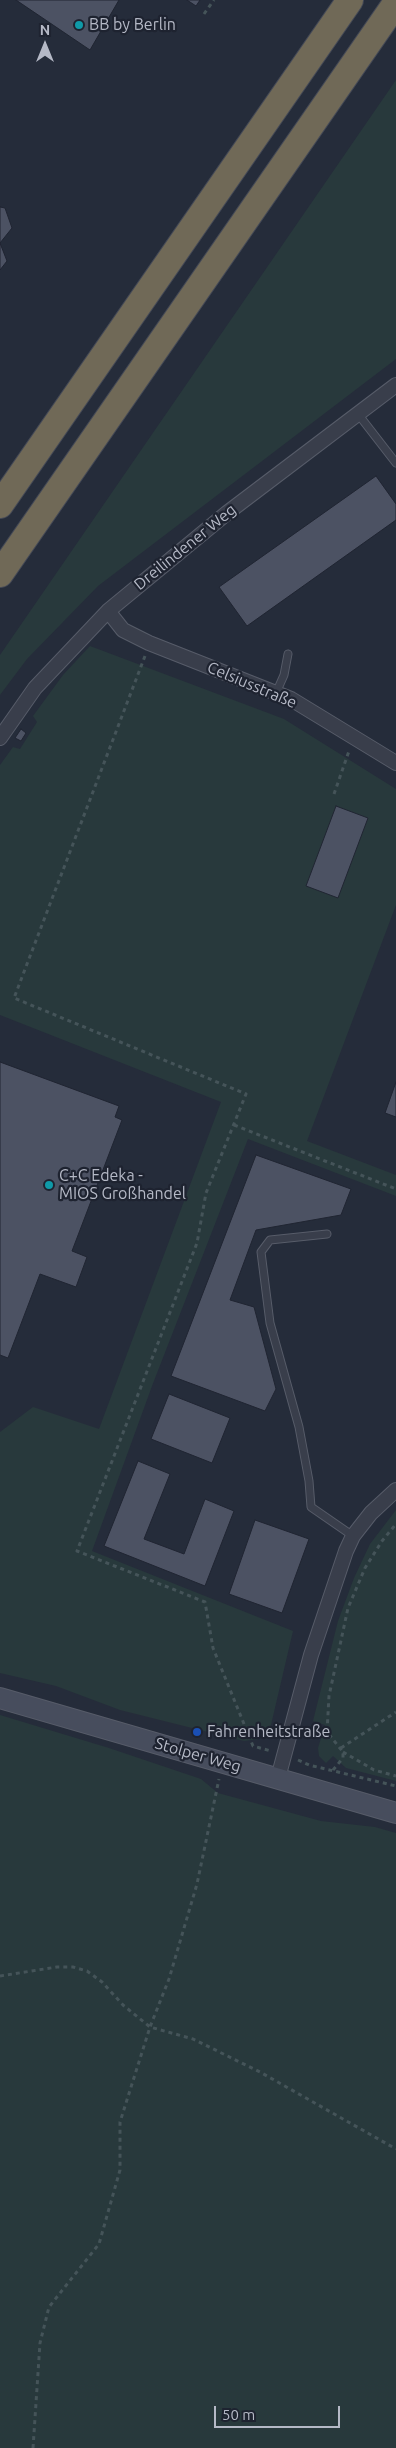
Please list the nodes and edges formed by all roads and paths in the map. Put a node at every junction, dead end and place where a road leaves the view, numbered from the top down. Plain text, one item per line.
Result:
1 (214, 0) edge
2 (350, 0) edge
3 (396, 4) edge
4 (204, 14) dead end
5 (396, 385) edge
6 (358, 414) junction
7 (396, 463) edge
8 (0, 505) edge
9 (0, 574) edge
10 (108, 610) junction
11 (149, 643) junction
12 (288, 654) dead end
13 (276, 693) junction
14 (355, 737) junction
15 (0, 738) edge
16 (396, 762) edge
17 (334, 794) dead end
18 (234, 1125) junction
19 (396, 1189) edge
20 (328, 1234) dead end
21 (396, 1490) edge
22 (396, 1524) edge
23 (353, 1536) junction
24 (0, 1698) edge
25 (396, 1712) edge
26 (342, 1750) junction
27 (284, 1754) junction
28 (220, 1761) junction
29 (334, 1770) junction
30 (396, 1776) edge
31 (278, 1778) junction
32 (396, 1786) edge
33 (396, 1814) edge
34 (0, 1976) edge
35 (150, 2027) junction
36 (396, 2149) edge
37 (33, 2448) edge

1 - 4 path
2 - 8 highway
3 - 9 highway
5 - 6 street, Dreilindener Weg
6 - 7 lane
6 - 10 street, Dreilindener Weg
10 - 11 street, Celsiusstraße
10 - 15 street, Dreilindener Weg
11 - 13 street, Celsiusstraße
11 - 18 path
12 - 13 lane
13 - 14 street, Celsiusstraße
14 - 16 street, Celsiusstraße
14 - 17 path
18 - 19 path
18 - 27 path
20 - 23 lane
21 - 23 street
22 - 26 path
23 - 27 street
24 - 28 street, Stolper Weg
25 - 26 path
26 - 29 path
26 - 30 path
27 - 29 path
27 - 31 street
28 - 31 street, Stolper Weg
28 - 35 path
29 - 32 path
31 - 33 street, Stolper Weg
34 - 35 path
35 - 36 path
35 - 37 path

